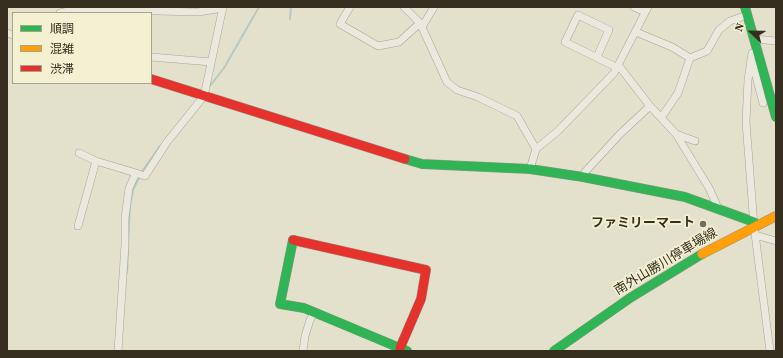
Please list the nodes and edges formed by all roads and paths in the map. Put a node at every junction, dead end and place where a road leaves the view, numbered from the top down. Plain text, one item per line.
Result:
1 (223, 7) edge
2 (350, 7) edge
3 (404, 7) edge
4 (434, 7) edge
5 (634, 7) edge
6 (78, 8) edge
7 (646, 9) edge
8 (746, 11) edge
9 (64, 12) edge
10 (421, 25) junction
11 (636, 32) junction
12 (754, 39) junction
13 (776, 40) edge
14 (758, 51) junction
15 (152, 57) edge
16 (597, 57) junction
17 (690, 58) junction
18 (751, 58) junction
19 (211, 62) junction
20 (618, 67) junction
21 (152, 79) edge
22 (202, 95) junction
23 (763, 103) dead end
24 (650, 106) junction
25 (776, 117) edge
26 (660, 118) junction
27 (676, 134) junction
28 (695, 141) dead end
29 (536, 150) junction
30 (79, 153) dead end
31 (96, 161) junction
32 (530, 169) junction
33 (136, 173) junction
34 (584, 177) junction
35 (718, 208) junction
36 (776, 216) edge
37 (78, 226) dead end
38 (755, 228) junction
39 (776, 241) edge
40 (314, 312) junction
41 (404, 349) edge
42 (118, 351) edge
43 (303, 351) edge
44 (554, 351) edge
45 (770, 351) edge

1 - 6 street
1 - 19 street
2 - 10 street
3 - 10 street
4 - 10 street
5 - 7 street
6 - 9 street
7 - 11 street
8 - 12 street
8 - 17 street
10 - 29 street
11 - 17 street
11 - 20 street
12 - 13 street
12 - 14 street
14 - 18 street
14 - 25 street
15 - 19 street
16 - 16 street
16 - 20 street
17 - 26 street
18 - 23 street
18 - 38 street
19 - 22 street
20 - 24 street
20 - 29 street
21 - 22 street
22 - 32 street
22 - 33 street
24 - 26 street
24 - 34 street
26 - 27 street
27 - 28 street
27 - 35 street
29 - 32 street
30 - 31 street
31 - 33 street
31 - 37 street
32 - 34 street
33 - 42 street
34 - 35 street
35 - 38 street
36 - 38 street, 南外山勝川停車場線
38 - 39 street
38 - 44 street, 南外山勝川停車場線
38 - 45 street
40 - 41 street
40 - 41 street
40 - 43 street

